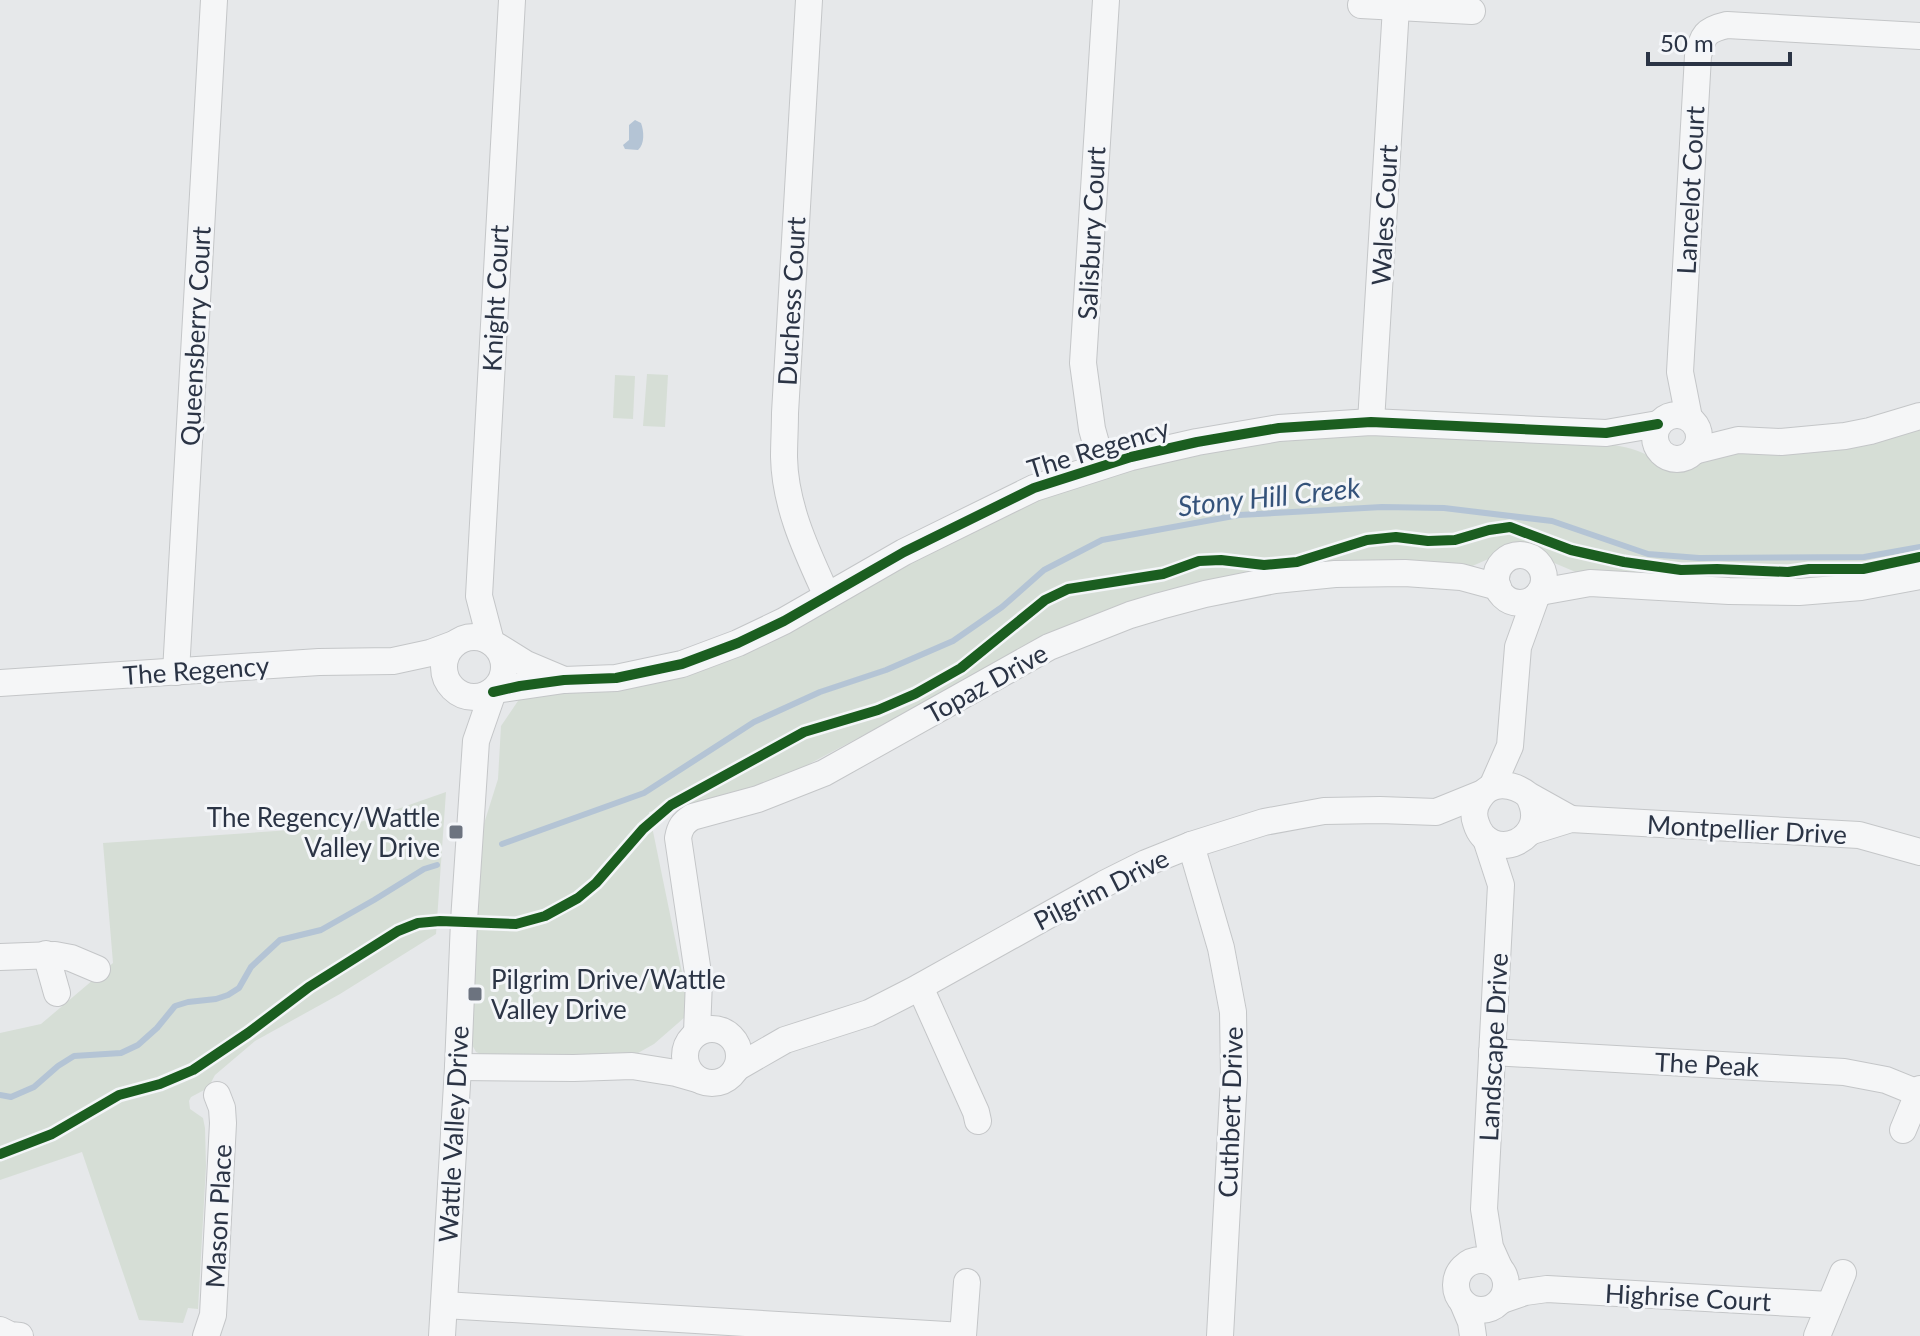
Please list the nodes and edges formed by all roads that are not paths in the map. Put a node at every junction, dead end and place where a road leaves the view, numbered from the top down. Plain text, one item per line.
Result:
1 (214, 0) edge
2 (512, 0) edge
3 (809, 0) edge
4 (1106, 0) edge
5 (1361, 5) dead end
6 (1396, 7) junction
7 (1472, 11) dead end
8 (1920, 36) edge
9 (1920, 416) edge
10 (1677, 421) junction
11 (1371, 422) junction
12 (1606, 433) junction
13 (1738, 440) junction
14 (1660, 451) junction
15 (1694, 451) junction
16 (1102, 465) junction
17 (1537, 563) junction
18 (1920, 576) edge
19 (1501, 581) junction
20 (1590, 583) junction
21 (1538, 595) junction
22 (479, 596) junction
23 (827, 596) junction
24 (456, 643) junction
25 (494, 644) junction
26 (1518, 647) junction
27 (393, 661) junction
28 (176, 672) junction
29 (564, 680) junction
30 (0, 683) edge
31 (452, 688) junction
32 (494, 691) junction
33 (476, 741) junction
34 (1510, 746) junction
35 (1487, 790) junction
36 (1525, 793) junction
37 (1436, 812) junction
38 (1571, 819) junction
39 (1527, 835) junction
40 (1483, 836) junction
41 (1191, 845) junction
42 (1920, 852) edge
43 (1501, 885) junction
44 (46, 954) junction
45 (0, 957) edge
46 (97, 969) dead end
47 (920, 987) junction
48 (57, 993) dead end
49 (710, 1038) junction
50 (785, 1040) junction
51 (1492, 1052) junction
52 (632, 1066) junction
53 (458, 1067) junction
54 (738, 1067) junction
55 (697, 1079) junction
56 (1919, 1091) edge
57 (217, 1095) dead end
58 (978, 1121) dead end
59 (1903, 1130) dead end
60 (1484, 1209) junction
61 (1466, 1265) junction
62 (1843, 1273) dead end
63 (967, 1282) dead end
64 (1500, 1287) junction
65 (1463, 1303) junction
66 (444, 1305) junction
67 (1829, 1305) junction
68 (0, 1330) edge
69 (20, 1336) edge
70 (206, 1336) edge
71 (442, 1336) edge
72 (1220, 1336) edge
73 (1473, 1336) edge
74 (1482, 1336) edge
75 (1817, 1336) edge

1 - 28 street, Queensberry Court
2 - 22 street, Knight Court
3 - 23 street, Duchess Court
4 - 16 street, Salisbury Court
5 - 6 street
6 - 7 street
6 - 11 street, Wales Court
8 - 10 street, Lancelot Court
9 - 13 street
10 - 12 street, The Regency
10 - 13 street
10 - 14 street
10 - 15 street
11 - 12 street, The Regency
11 - 16 street, The Regency
12 - 14 street, The Regency
13 - 15 street
14 - 15 street
16 - 23 street, The Regency
17 - 19 street
17 - 20 street
17 - 21 street
18 - 20 street
19 - 21 street
19 - 26 street
19 - 49 street, Topaz Drive
20 - 21 street
21 - 26 street
22 - 24 street, Knight Court
22 - 25 street, Knight Court
23 - 29 street, The Regency
24 - 25 street
24 - 27 street, The Regency
24 - 31 street
25 - 29 street, The Regency
25 - 32 street
26 - 34 street
27 - 28 street, The Regency
27 - 31 street, The Regency
28 - 30 street, The Regency
29 - 32 street, The Regency
31 - 32 street
31 - 33 street, Wattle Valley Drive
32 - 33 street, Wattle Valley Drive
33 - 53 street, Wattle Valley Drive
34 - 35 street
34 - 36 street
35 - 36 street
35 - 37 street, Pilgrim Drive
35 - 40 street
36 - 38 street, Montpellier Drive
36 - 39 street
37 - 40 street, Pilgrim Drive
37 - 41 street, Pilgrim Drive
38 - 39 street, Montpellier Drive
38 - 42 street, Montpellier Drive
39 - 40 street
39 - 43 street, Landscape Drive
40 - 43 street, Landscape Drive
41 - 47 street, Pilgrim Drive
41 - 72 street, Cuthbert Drive
43 - 51 street, Landscape Drive
44 - 45 street
44 - 46 street
44 - 48 street
47 - 50 street, Pilgrim Drive
47 - 58 street
49 - 50 street, Pilgrim Drive
49 - 52 street, Pilgrim Drive
49 - 54 street
49 - 55 street
50 - 54 street, Pilgrim Drive
51 - 56 street, The Peak
51 - 60 street, Landscape Drive
52 - 53 street, Pilgrim Drive
52 - 55 street, Pilgrim Drive
53 - 66 street, Wattle Valley Drive
54 - 55 street
56 - 59 street, The Peak
57 - 70 street, Mason Place
60 - 61 street, Landscape Drive
60 - 64 street, Landscape Drive
61 - 64 street
61 - 65 street, Landscape Drive
62 - 67 street
63 - 66 street
64 - 65 street
64 - 67 street, Highrise Court
64 - 74 street
65 - 73 street
66 - 71 street, Wattle Valley Drive
67 - 75 street
68 - 69 street

